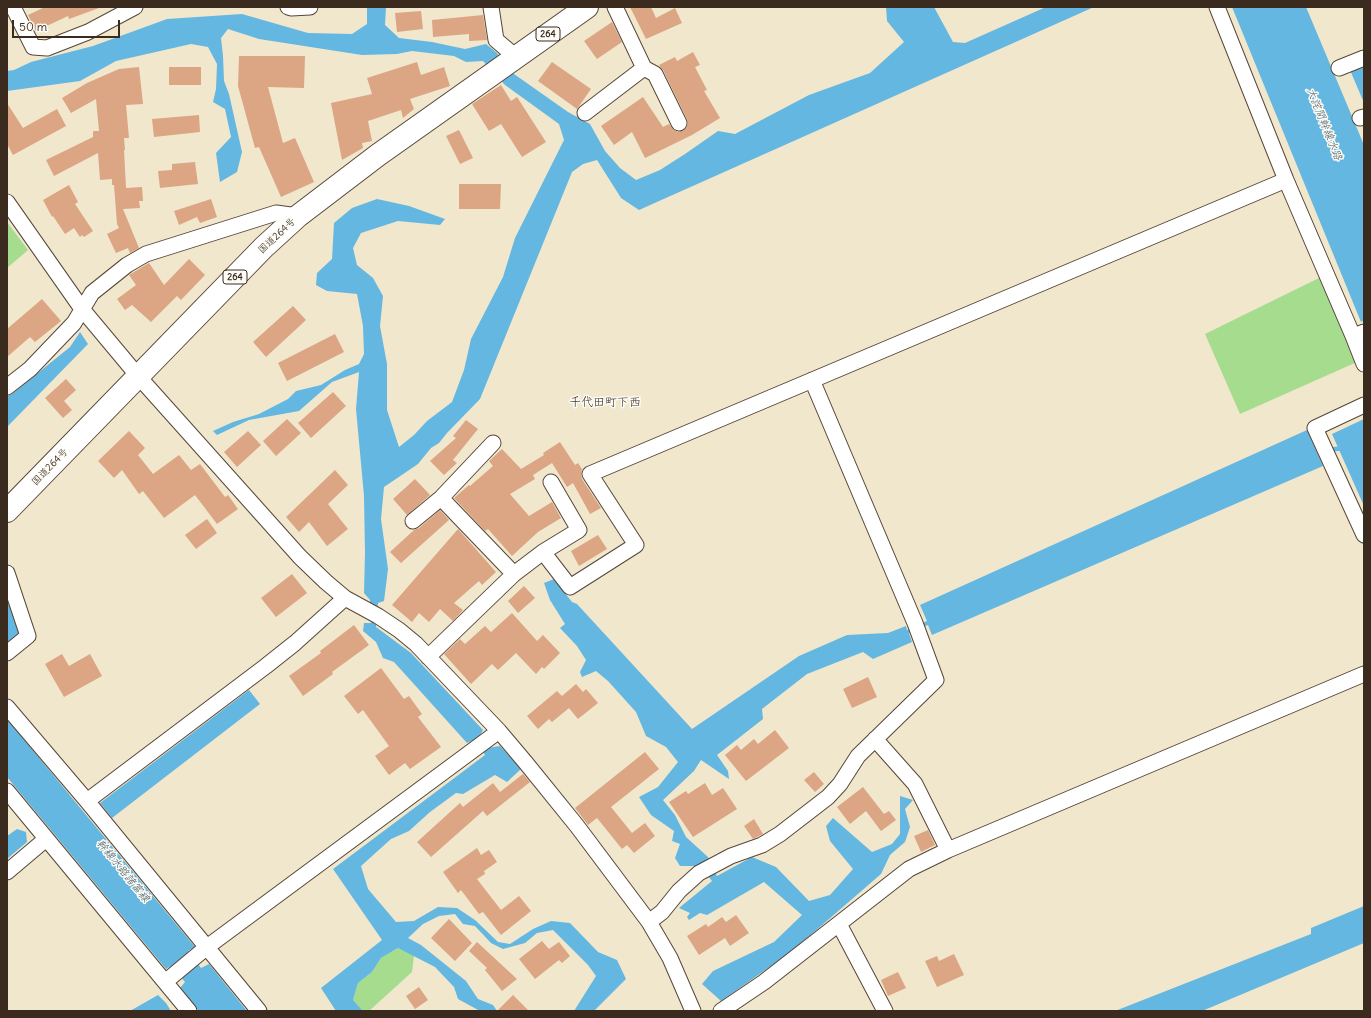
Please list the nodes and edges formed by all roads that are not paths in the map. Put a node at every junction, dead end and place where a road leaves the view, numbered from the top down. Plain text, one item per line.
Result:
1 (13, 7) edge
2 (135, 7) edge
3 (288, 7) edge
4 (310, 7) edge
5 (491, 7) edge
6 (587, 7) edge
7 (615, 7) edge
8 (1217, 7) edge
9 (1364, 58) edge
10 (512, 59) junction
11 (644, 68) junction
12 (1340, 68) dead end
13 (585, 113) dead end
14 (679, 123) dead end
15 (1286, 180) junction
16 (7, 202) edge
17 (298, 216) junction
18 (82, 308) junction
19 (1358, 334) edge
20 (1364, 364) edge
21 (138, 376) junction
22 (812, 380) junction
23 (7, 387) edge
24 (1364, 405) edge
25 (493, 443) dead end
26 (551, 482) dead end
27 (441, 498) junction
28 (7, 511) edge
29 (413, 521) dead end
30 (1364, 535) edge
31 (543, 552) junction
32 (7, 573) edge
33 (514, 574) junction
34 (345, 598) junction
35 (7, 653) edge
36 (428, 657) junction
37 (1364, 674) edge
38 (7, 707) edge
39 (499, 731) junction
40 (875, 739) junction
41 (7, 791) edge
42 (87, 801) junction
43 (46, 839) junction
44 (948, 850) junction
45 (7, 872) edge
46 (649, 922) junction
47 (839, 924) junction
48 (201, 952) junction
49 (170, 978) junction
50 (189, 1011) edge
51 (259, 1011) edge
52 (693, 1011) edge
53 (721, 1011) edge
54 (885, 1011) edge

1 - 2 street
3 - 4 street
5 - 10 street
6 - 10 highway, 国道264号 / 264
7 - 11 street
8 - 15 street
9 - 12 street
10 - 17 highway, 国道264号 / 264
11 - 13 street
11 - 14 street
15 - 19 street
15 - 22 street
16 - 18 street
17 - 18 street
17 - 21 highway, 国道264号 / 264
18 - 21 street
18 - 23 street
19 - 20 street
21 - 28 highway, 国道264号 / 264
21 - 34 street
22 - 31 street
22 - 40 street
24 - 30 street
25 - 27 street
26 - 31 street
27 - 29 street
27 - 33 street
31 - 33 street
32 - 35 street
33 - 36 street
34 - 36 street
34 - 42 street
36 - 39 street
37 - 44 street
38 - 42 street
39 - 46 street
39 - 48 street
40 - 44 street
40 - 46 street
41 - 43 street
42 - 48 street
43 - 45 street
43 - 49 street
44 - 47 street
46 - 52 street
47 - 53 street
47 - 54 street
48 - 49 street
48 - 51 street
49 - 50 street

